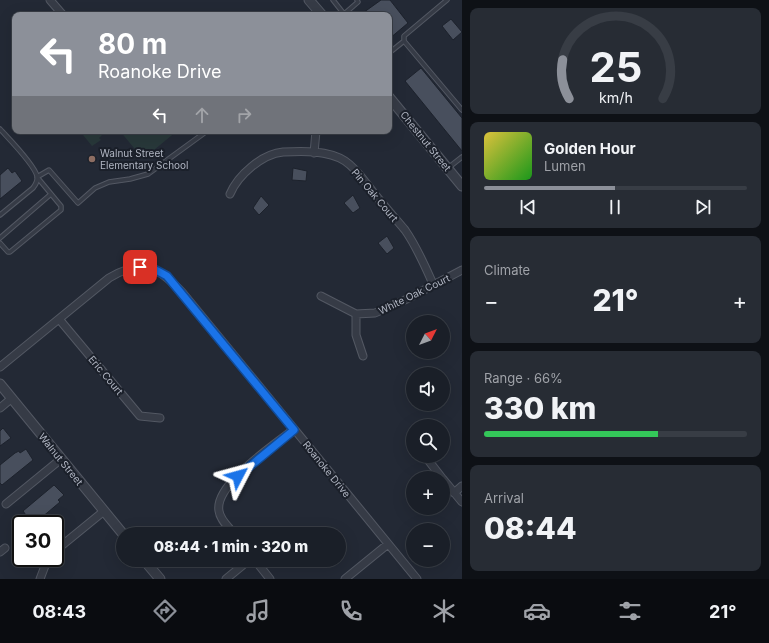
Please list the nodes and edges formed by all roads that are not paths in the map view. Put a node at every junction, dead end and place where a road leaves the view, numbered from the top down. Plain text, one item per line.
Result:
1 (50, 0) edge
2 (309, 0) edge
3 (333, 0) edge
4 (357, 0) edge
5 (447, 0) edge
6 (60, 12) edge
7 (319, 12) edge
8 (342, 12) edge
9 (347, 12) edge
10 (404, 41) junction
11 (392, 51) edge
12 (392, 101) edge
13 (462, 110) edge
14 (0, 129) edge
15 (202, 134) edge
16 (316, 134) edge
17 (314, 153) junction
18 (462, 157) edge
19 (448, 168) junction
20 (37, 177) junction
21 (462, 186) edge
22 (52, 194) junction
23 (230, 194) dead end
24 (0, 215) edge
25 (0, 238) edge
26 (0, 243) edge
27 (462, 270) edge
28 (433, 284) junction
29 (321, 296) dead end
30 (356, 314) junction
31 (59, 319) junction
32 (363, 356) dead end
33 (0, 367) edge
34 (0, 384) edge
35 (12, 398) junction
36 (0, 408) edge
37 (160, 418) dead end
38 (294, 430) junction
39 (61, 459) junction
40 (431, 463) edge
41 (437, 471) edge
42 (462, 486) edge
43 (450, 488) edge
44 (454, 493) junction
45 (462, 502) edge
46 (6, 504) dead end
47 (104, 512) junction
48 (117, 527) edge
49 (229, 527) edge
50 (64, 544) edge
51 (388, 544) junction
52 (45, 567) edge
53 (150, 567) edge
54 (241, 567) edge
55 (261, 567) edge
56 (40, 579) edge
57 (160, 579) edge
58 (226, 579) edge
59 (270, 579) edge
60 (345, 579) edge
61 (417, 579) edge

1 - 6 street
2 - 7 street
3 - 8 lane
4 - 9 lane
5 - 10 lane
10 - 11 lane
10 - 13 lane
12 - 19 street, Chestnut Street
14 - 20 lane
15 - 20 lane
16 - 17 street
17 - 23 street, Pin Oak Court
17 - 28 street, Pin Oak Court
18 - 19 lane
19 - 21 street, Chestnut Street
20 - 22 lane
20 - 24 lane
22 - 25 lane
22 - 26 lane
27 - 28 street, White Oak Court
28 - 30 street, White Oak Court
29 - 30 street
30 - 32 street
31 - 33 street, Roanoke Drive
31 - 37 street, Eric Court
31 - 38 street, Roanoke Drive
34 - 35 street, Walnut Street
35 - 36 street
35 - 39 street, Walnut Street
38 - 49 street
38 - 51 street, Roanoke Drive
39 - 46 street
39 - 47 street, Walnut Street
40 - 41 street
42 - 44 street
43 - 44 street
44 - 45 street
47 - 48 street, Walnut Street
47 - 50 street
51 - 60 street
51 - 61 street, Roanoke Drive
52 - 56 street
53 - 57 street
54 - 58 street
55 - 59 street

